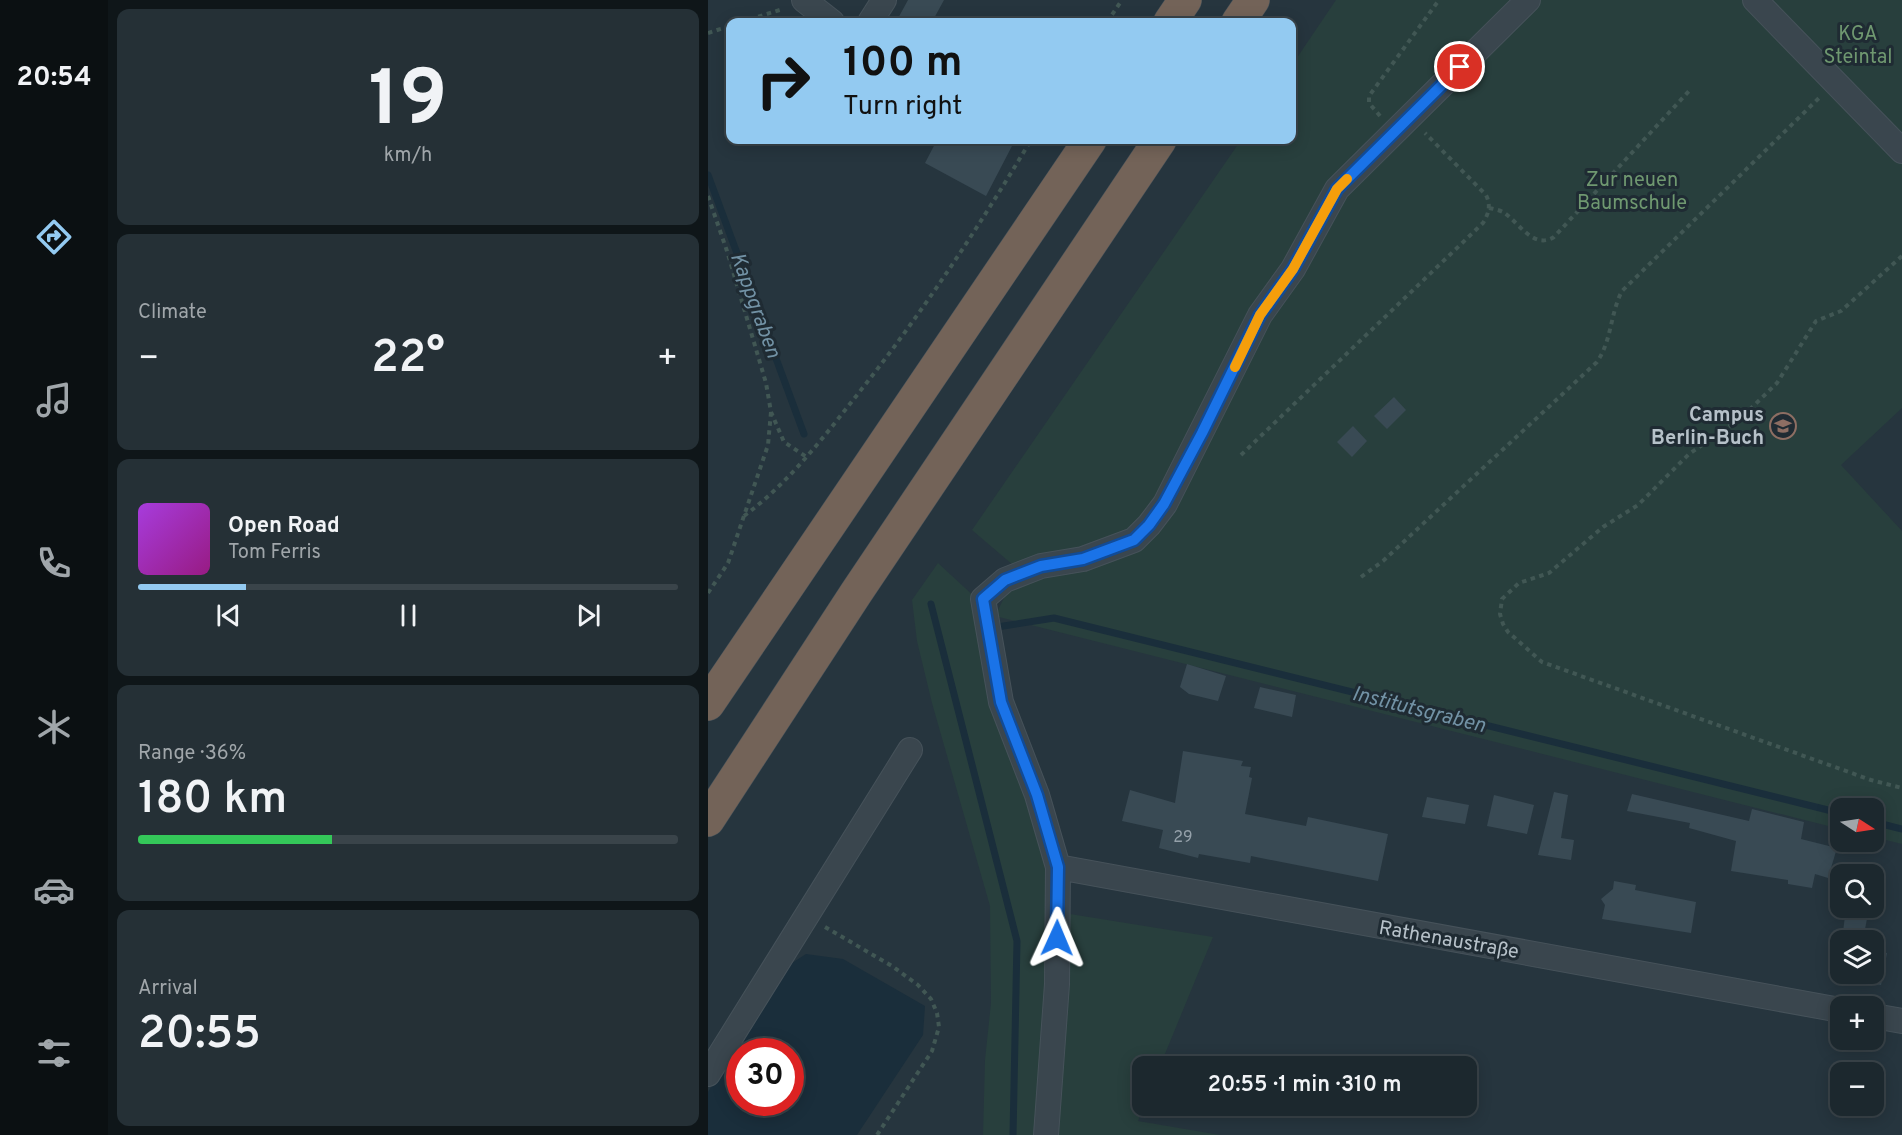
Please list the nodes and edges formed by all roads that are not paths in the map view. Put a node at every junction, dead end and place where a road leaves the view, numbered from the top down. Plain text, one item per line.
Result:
1 (884, 0) edge
2 (1185, 0) edge
3 (1253, 0) edge
4 (1528, 0) edge
5 (1755, 0) edge
6 (805, 1) edge
7 (827, 18) edge
8 (873, 18) edge
9 (1173, 18) edge
10 (1241, 18) edge
11 (1087, 144) edge
12 (1157, 144) edge
13 (1902, 152) edge
14 (708, 704) edge
15 (910, 750) dead end
16 (708, 820) edge
17 (1058, 867) junction
18 (1830, 1008) edge
19 (1884, 1018) edge
20 (1902, 1021) edge
21 (708, 1074) edge
22 (1046, 1135) edge

1 - 8 street
2 - 9 highway
3 - 10 highway
4 - 17 street
5 - 13 street
6 - 7 street
11 - 14 highway
12 - 16 highway
15 - 21 street
17 - 18 street, Rathenaustraße
17 - 22 street
19 - 20 street

